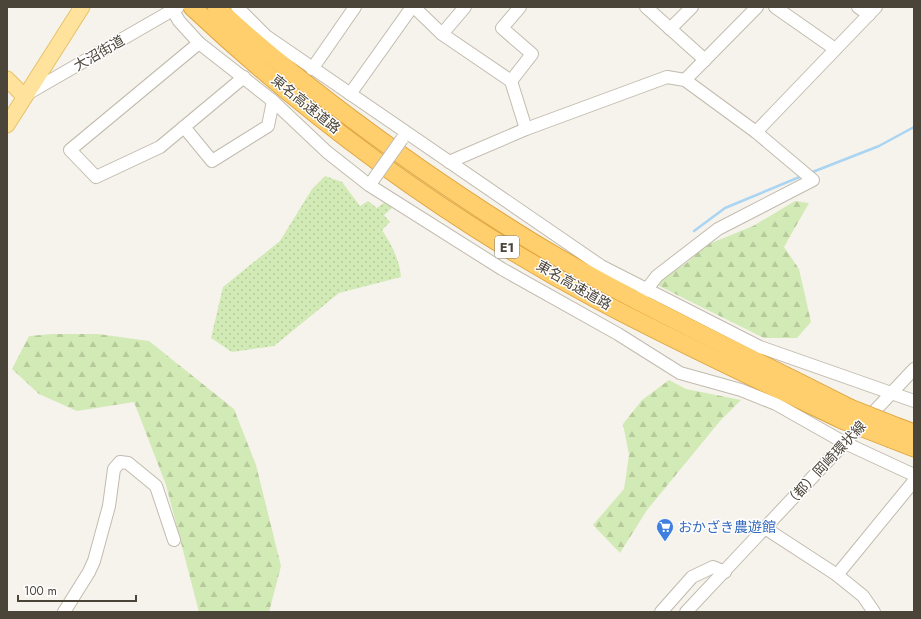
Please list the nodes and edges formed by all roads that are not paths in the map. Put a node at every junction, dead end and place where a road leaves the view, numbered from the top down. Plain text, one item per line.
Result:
1 (82, 7) edge
2 (192, 7) edge
3 (237, 7) edge
4 (355, 7) edge
5 (413, 7) edge
6 (465, 7) edge
7 (520, 7) edge
8 (646, 7) edge
9 (692, 7) edge
10 (757, 7) edge
11 (775, 7) edge
12 (858, 7) edge
13 (174, 8) edge
14 (872, 11) edge
15 (213, 12) edge
16 (670, 29) junction
17 (442, 34) junction
18 (199, 43) junction
19 (836, 49) junction
20 (705, 60) junction
21 (312, 69) junction
22 (244, 77) junction
23 (7, 79) edge
24 (685, 80) junction
25 (511, 81) junction
26 (350, 94) junction
27 (24, 96) junction
28 (273, 101) junction
29 (7, 125) edge
30 (184, 128) junction
31 (526, 129) junction
32 (756, 132) junction
33 (404, 136) junction
34 (449, 162) junction
35 (371, 183) junction
36 (645, 291) junction
37 (914, 369) edge
38 (892, 393) junction
39 (914, 401) edge
40 (895, 433) junction
41 (914, 433) edge
42 (845, 443) junction
43 (914, 448) edge
44 (914, 475) edge
45 (914, 481) edge
46 (765, 528) junction
47 (174, 540) dead end
48 (725, 572) junction
49 (837, 575) junction
50 (64, 612) edge
51 (661, 612) edge
52 (686, 612) edge
53 (874, 612) edge

1 - 27 main road
2 - 15 highway, 東名高速道路 / E1
3 - 21 street
4 - 21 street
5 - 17 street
5 - 26 street
6 - 17 street
7 - 25 street
8 - 16 street
9 - 16 street
10 - 20 street
11 - 19 street
12 - 14 street
13 - 18 street
13 - 27 street, 大沼街道
14 - 19 street
15 - 40 highway, 東名高速道路 / E1, bridge
16 - 20 street
17 - 25 street
18 - 22 street
18 - 30 street
19 - 32 street
20 - 24 street
21 - 26 street
22 - 28 street
22 - 30 street
23 - 27 main road
24 - 31 street
24 - 32 street
25 - 31 street
26 - 33 street
27 - 29 main road
28 - 30 street
28 - 35 street
31 - 34 street
32 - 36 street
33 - 34 street
33 - 35 street, bridge
34 - 36 street
35 - 42 street
36 - 38 street
37 - 38 street, （都）岡崎環状線
38 - 39 street
38 - 42 street, （都）岡崎環状線
40 - 41 highway, 東名高速道路 / E1
40 - 43 highway, 東名高速道路 / E1
42 - 44 street
42 - 46 street, （都）岡崎環状線
45 - 49 street
46 - 48 street, （都）岡崎環状線
46 - 49 street
47 - 50 street
48 - 51 street
48 - 52 street, （都）岡崎環状線
49 - 53 street

